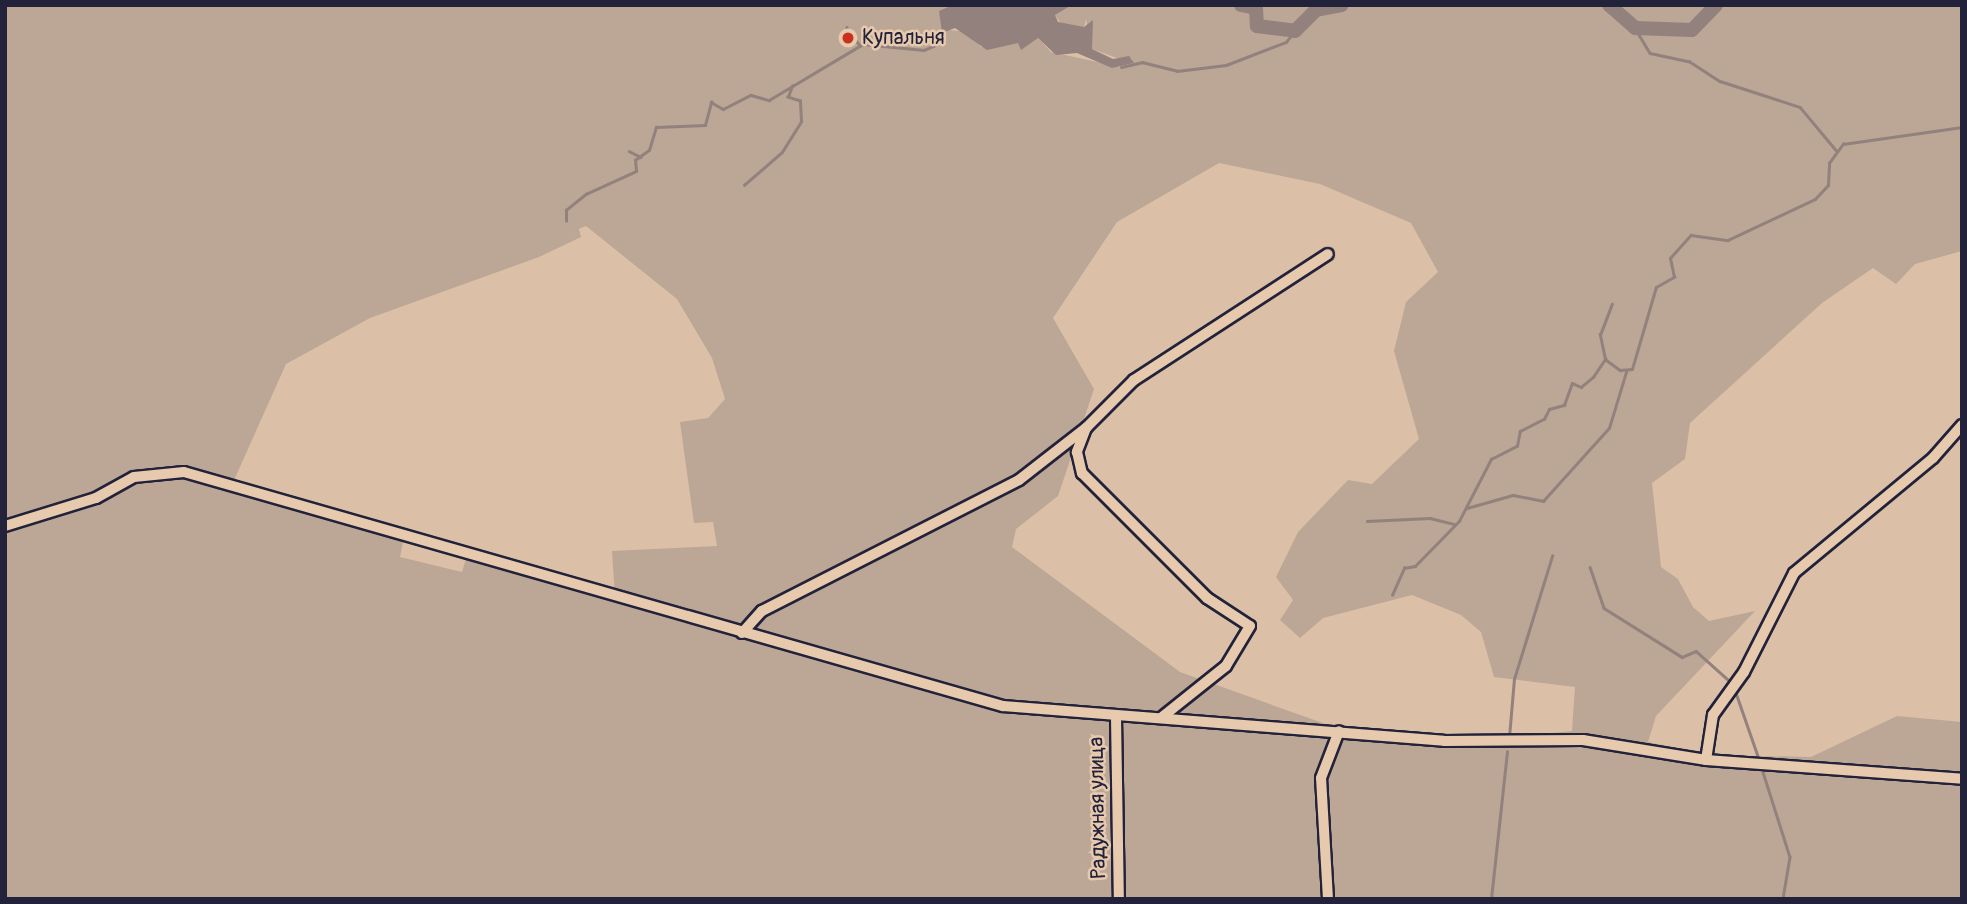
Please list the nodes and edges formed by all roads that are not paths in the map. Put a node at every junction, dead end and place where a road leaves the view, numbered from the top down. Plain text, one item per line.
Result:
1 (1328, 254) dead end
2 (1962, 425) edge
3 (1087, 427) junction
4 (5, 526) edge
5 (742, 633) junction
6 (1116, 717) junction
7 (1162, 717) junction
8 (1339, 731) junction
9 (1706, 760) junction
10 (1962, 779) edge
11 (1119, 899) edge
12 (1328, 899) edge

1 - 3 street
2 - 9 street
3 - 5 street
3 - 7 street
4 - 5 street
5 - 6 street
6 - 7 street
6 - 11 street, Радужная улица
7 - 8 street
8 - 9 street
8 - 12 street
9 - 10 street

